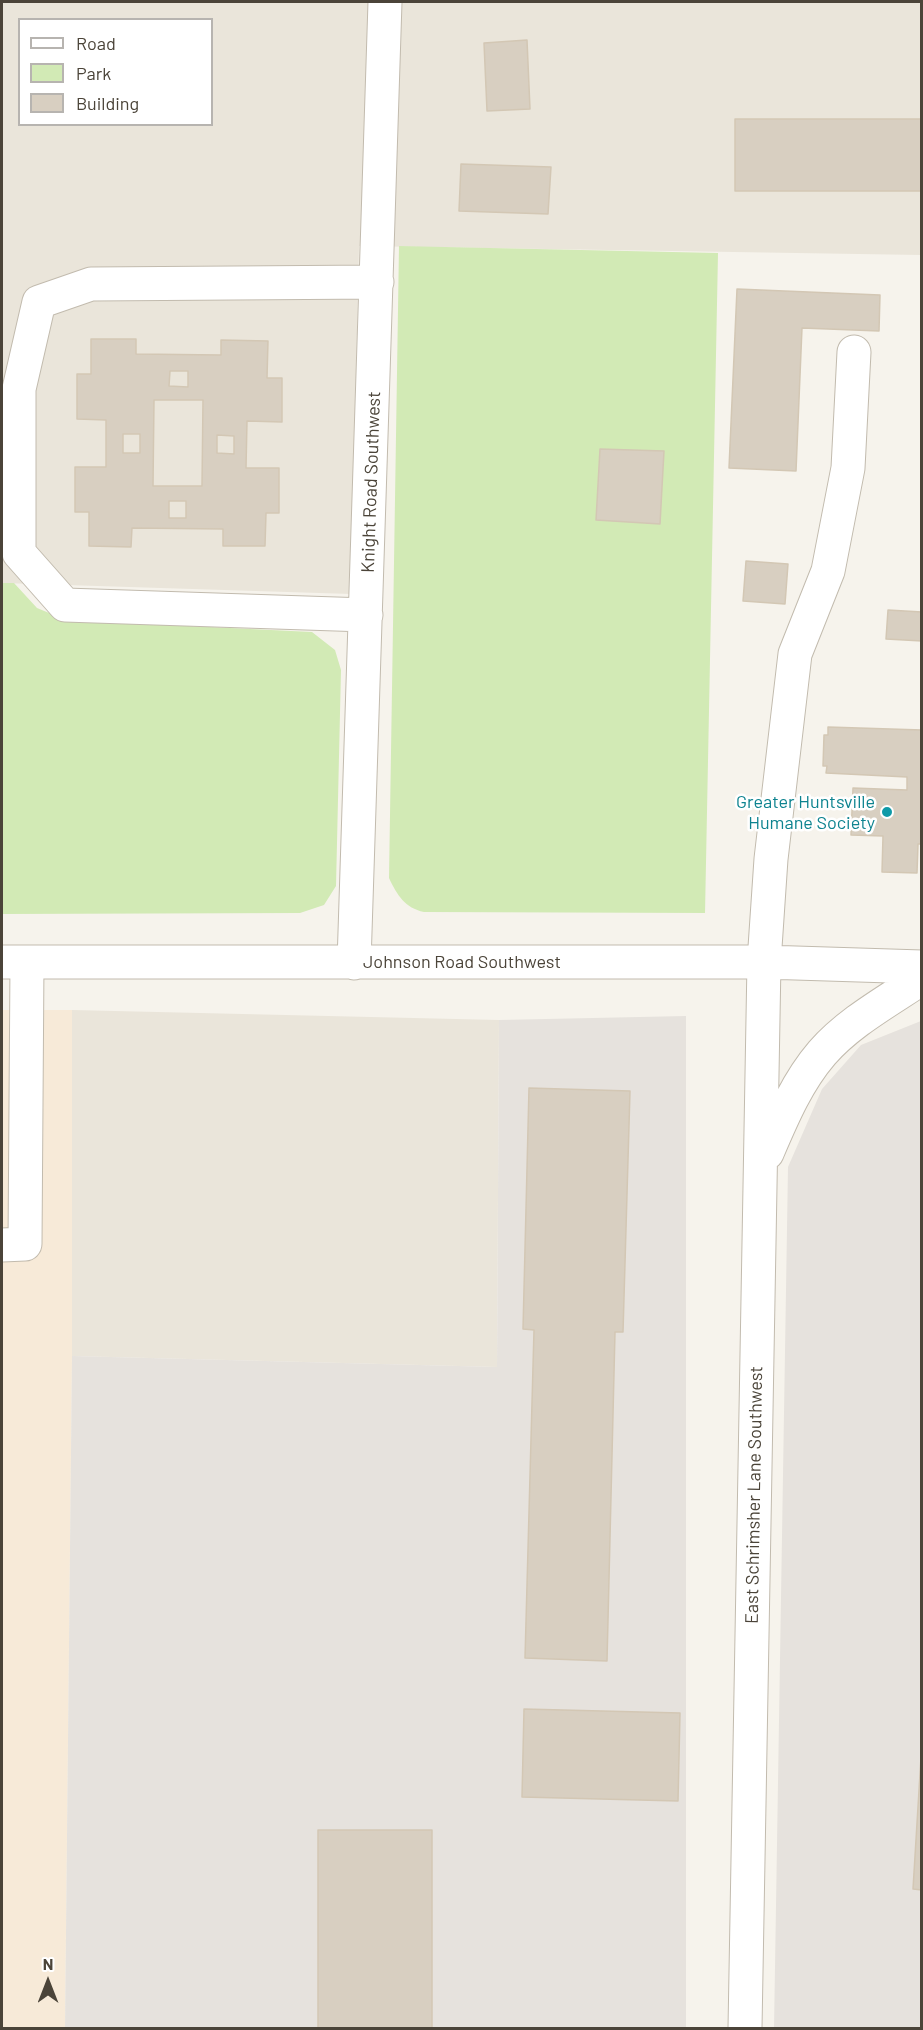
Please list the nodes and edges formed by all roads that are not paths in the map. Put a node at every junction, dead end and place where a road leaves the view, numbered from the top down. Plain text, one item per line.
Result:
1 (385, 2) edge
2 (377, 282) junction
3 (854, 352) dead end
4 (366, 615) junction
5 (14, 962) edge
6 (764, 962) junction
7 (354, 963) junction
8 (921, 967) edge
9 (921, 978) edge
10 (760, 1169) junction
11 (2, 1245) edge
12 (745, 2028) edge

1 - 2 street, Knight Road Southwest
2 - 4 street, Knight Road Southwest
2 - 4 street
3 - 6 street, East Schrimsher Lane Southwest
4 - 7 street, Knight Road Southwest
5 - 7 street, Johnson Road Southwest
5 - 11 street
6 - 7 street, Johnson Road Southwest
6 - 8 street, Johnson Road Southwest
6 - 10 street, East Schrimsher Lane Southwest
9 - 10 street
10 - 12 street, East Schrimsher Lane Southwest

